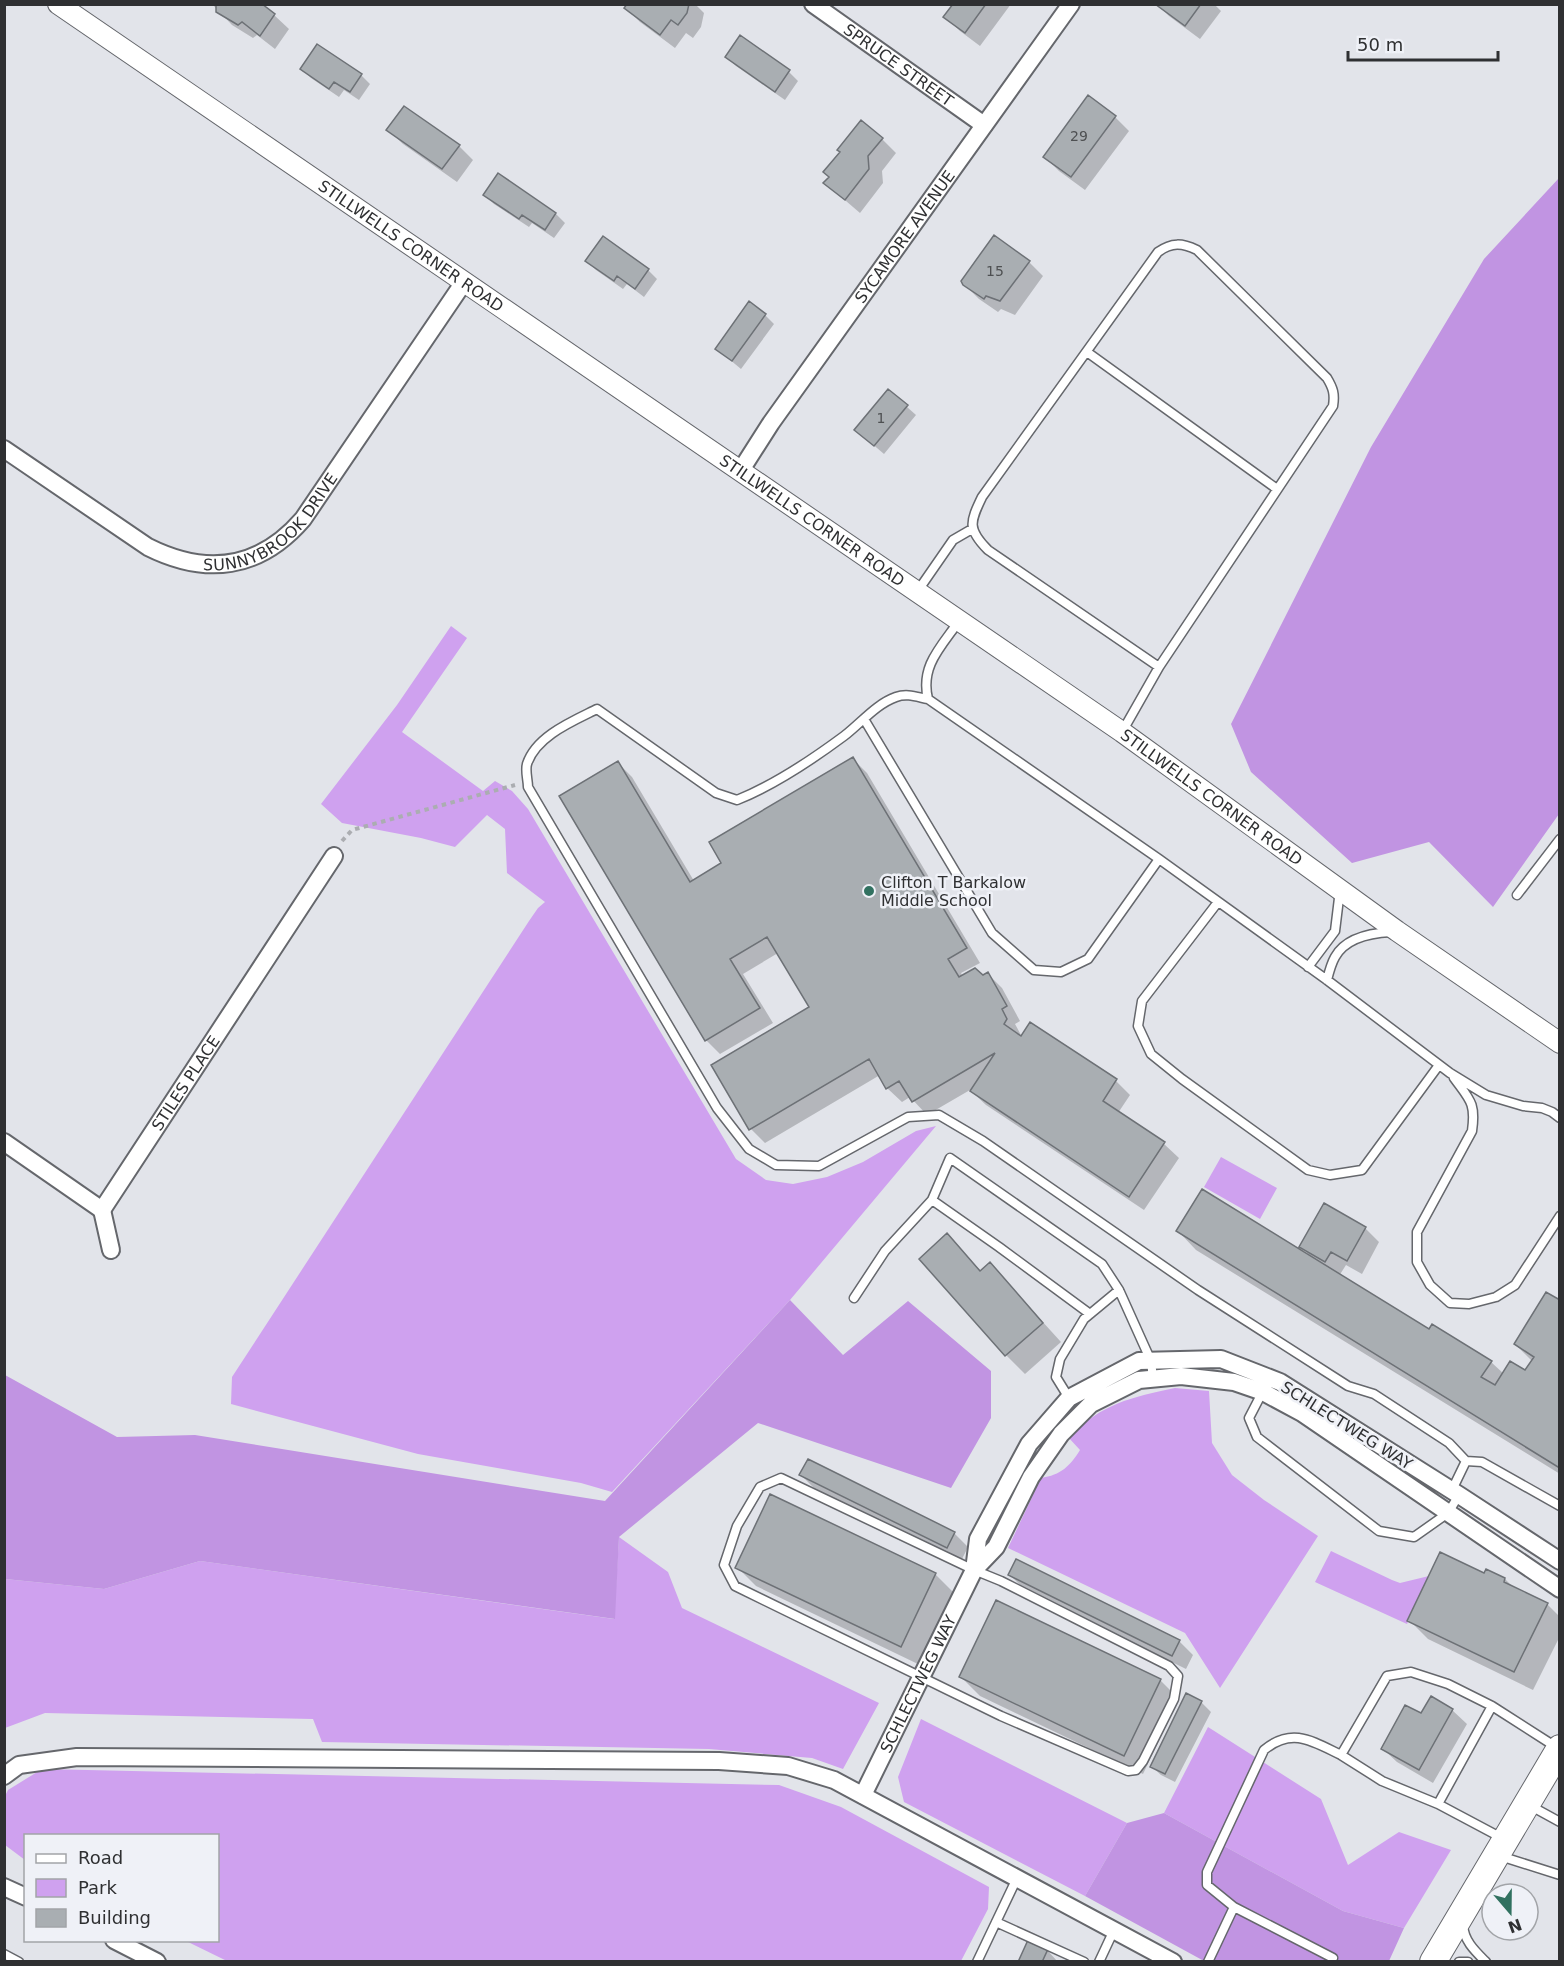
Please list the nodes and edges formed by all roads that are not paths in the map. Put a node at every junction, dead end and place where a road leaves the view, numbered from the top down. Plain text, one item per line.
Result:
1 (58, 4) edge
2 (813, 4) edge
3 (1071, 4) edge
4 (984, 125) junction
5 (464, 282) junction
6 (1087, 352) junction
7 (4, 449) edge
8 (741, 470) junction
9 (1277, 489) junction
10 (972, 529) junction
11 (917, 592) junction
12 (959, 621) junction
13 (1159, 668) junction
14 (928, 699) junction
15 (864, 719) junction
16 (1122, 732) junction
17 (1560, 839) edge
18 (333, 856) road end
19 (1159, 858) junction
20 (1340, 890) junction
21 (1517, 895) dead end
22 (1218, 902) junction
23 (1398, 931) junction
24 (1308, 967) junction
25 (1327, 980) junction
26 (1560, 1043) edge
27 (1439, 1065) junction
28 (1450, 1073) junction
29 (1560, 1118) edge
30 (4, 1142) edge
31 (932, 1200) junction
32 (102, 1210) junction
33 (1560, 1216) edge
34 (111, 1250) dead end
35 (1119, 1290) junction
36 (854, 1299) dead end
37 (1090, 1314) junction
38 (1151, 1361) junction
39 (1154, 1379) junction
40 (1266, 1385) junction
41 (1069, 1398) junction
42 (1466, 1461) junction
43 (1455, 1492) junction
44 (1560, 1506) edge
45 (1448, 1513) junction
46 (1560, 1561) edge
47 (974, 1570) junction
48 (1560, 1589) edge
49 (922, 1677) junction
50 (1492, 1706) junction
51 (1559, 1748) edge
52 (1341, 1755) junction
53 (4, 1776) edge
54 (863, 1796) junction
55 (1526, 1803) junction
56 (1438, 1804) junction
57 (1560, 1822) edge
58 (1500, 1847) junction
59 (1560, 1875) edge
60 (1017, 1878) junction
61 (4, 1887) edge
62 (24, 1897) edge
63 (1233, 1907) junction
64 (1462, 1915) junction
65 (996, 1922) junction
66 (1114, 1930) junction
67 (116, 1942) edge
68 (4, 1954) edge
69 (1333, 1958) dead end
70 (1164, 1959) edge
71 (19, 1962) edge
72 (157, 1962) edge
73 (977, 1962) edge
74 (1084, 1962) edge
75 (1099, 1962) edge
76 (1208, 1962) edge
77 (1433, 1962) edge
78 (1459, 1962) edge
79 (1468, 1962) edge
80 (1486, 1962) edge

1 - 5 street, STILLWELLS CORNER ROAD
2 - 4 street, SPRUCE STREET
3 - 4 street, SYCAMORE AVENUE
4 - 8 street, SYCAMORE AVENUE
5 - 7 street, SUNNYBROOK DRIVE
5 - 8 street, STILLWELLS CORNER ROAD
6 - 9 lane
6 - 9 lane
6 - 10 lane
8 - 11 street, STILLWELLS CORNER ROAD
9 - 13 lane
10 - 11 lane
10 - 13 lane
11 - 12 street, STILLWELLS CORNER ROAD
12 - 14 lane
12 - 16 street, STILLWELLS CORNER ROAD
13 - 16 lane
14 - 15 lane
14 - 19 lane
15 - 19 lane
15 - 42 lane
16 - 20 street, STILLWELLS CORNER ROAD
17 - 21 lane
18 - 32 street, STILES PLACE
19 - 22 lane
20 - 23 street, STILLWELLS CORNER ROAD
20 - 24 lane
22 - 24 lane
22 - 27 lane
23 - 25 lane
23 - 26 street, STILLWELLS CORNER ROAD
24 - 25 lane
25 - 27 lane
27 - 28 lane
28 - 29 lane
28 - 33 lane
30 - 32 street
31 - 35 lane
31 - 36 lane
31 - 37 lane
32 - 34 street
35 - 37 lane
35 - 38 lane
37 - 41 lane
38 - 39 lane
38 - 40 street, SCHLECTWEG WAY
38 - 41 street, SCHLECTWEG WAY
39 - 40 street, SCHLECTWEG WAY
39 - 47 street, SCHLECTWEG WAY
40 - 43 street, SCHLECTWEG WAY
40 - 45 street, SCHLECTWEG WAY
40 - 45 lane
41 - 47 street, SCHLECTWEG WAY
42 - 43 lane
42 - 44 lane
43 - 45 lane
43 - 46 street, SCHLECTWEG WAY
45 - 48 street, SCHLECTWEG WAY
47 - 49 street, SCHLECTWEG WAY
47 - 49 lane
47 - 49 lane
49 - 54 street, SCHLECTWEG WAY
50 - 51 lane
50 - 52 lane
50 - 56 lane
51 - 55 main road
52 - 56 lane
52 - 63 lane
53 - 54 street
54 - 60 street
55 - 57 lane
55 - 58 main road
56 - 58 lane
58 - 59 lane
58 - 64 main road
60 - 65 lane
60 - 66 street
61 - 62 street
63 - 69 lane
63 - 76 lane
64 - 77 main road
64 - 80 lane
65 - 73 lane
65 - 74 lane
66 - 70 street
66 - 75 lane
67 - 72 street
68 - 71 lane
78 - 79 lane

